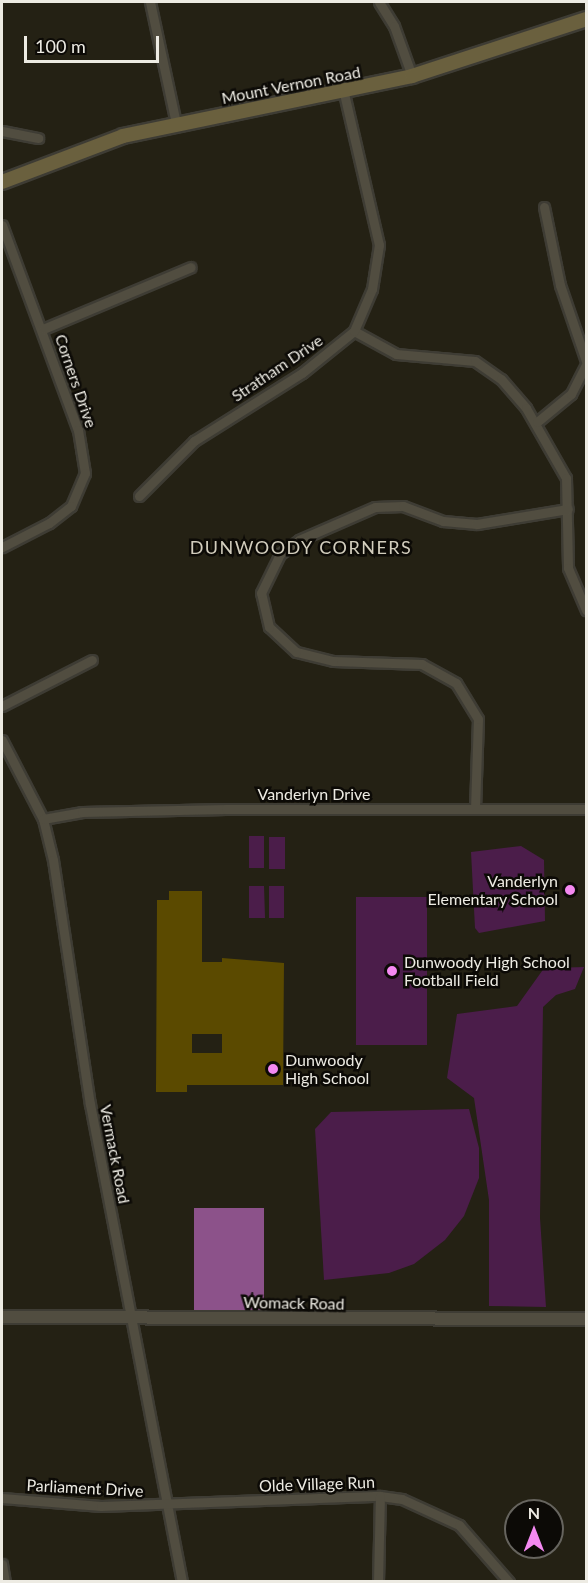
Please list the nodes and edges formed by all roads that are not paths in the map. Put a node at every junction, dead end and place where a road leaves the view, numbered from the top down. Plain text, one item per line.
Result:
1 (150, 2) edge
2 (379, 2) edge
3 (586, 19) edge
4 (412, 76) junction
5 (344, 93) junction
6 (176, 123) junction
7 (2, 131) edge
8 (38, 138) dead end
9 (2, 182) edge
10 (544, 207) dead end
11 (2, 225) edge
12 (191, 267) dead end
13 (43, 330) junction
14 (354, 331) junction
15 (586, 363) edge
16 (537, 422) junction
17 (139, 496) dead end
18 (568, 509) junction
19 (2, 547) edge
20 (586, 609) edge
21 (92, 660) dead end
22 (2, 706) edge
23 (2, 740) edge
24 (475, 809) junction
25 (586, 809) edge
26 (43, 819) junction
27 (2, 1317) edge
28 (133, 1317) junction
29 (586, 1319) edge
30 (380, 1496) junction
31 (2, 1498) edge
32 (167, 1506) junction
33 (2, 1564) edge
34 (5, 1581) edge
35 (182, 1581) edge
36 (378, 1581) edge
37 (509, 1581) edge

1 - 6 street
2 - 4 street
3 - 4 main road, Mount Vernon Road
4 - 5 main road, Mount Vernon Road
5 - 6 main road, Mount Vernon Road
5 - 14 street, Stratham Drive
6 - 9 main road, Mount Vernon Road
7 - 8 street
10 - 15 street
11 - 13 street, Corners Drive
12 - 13 street
13 - 19 street, Corners Drive
14 - 16 street
14 - 17 street, Stratham Drive
15 - 16 street
16 - 18 street
18 - 20 street
18 - 24 street
21 - 22 street
23 - 26 street, Vermack Road
24 - 25 street, Vanderlyn Drive
24 - 26 street, Vanderlyn Drive
26 - 28 street, Vermack Road
27 - 28 street, Womack Road
28 - 29 street, Womack Road
28 - 32 street, Vermack Road
30 - 32 street, Olde Village Run
30 - 36 street
30 - 37 street, Olde Village Run
31 - 32 street, Parliament Drive
32 - 35 street, Vermack Road
33 - 34 street

